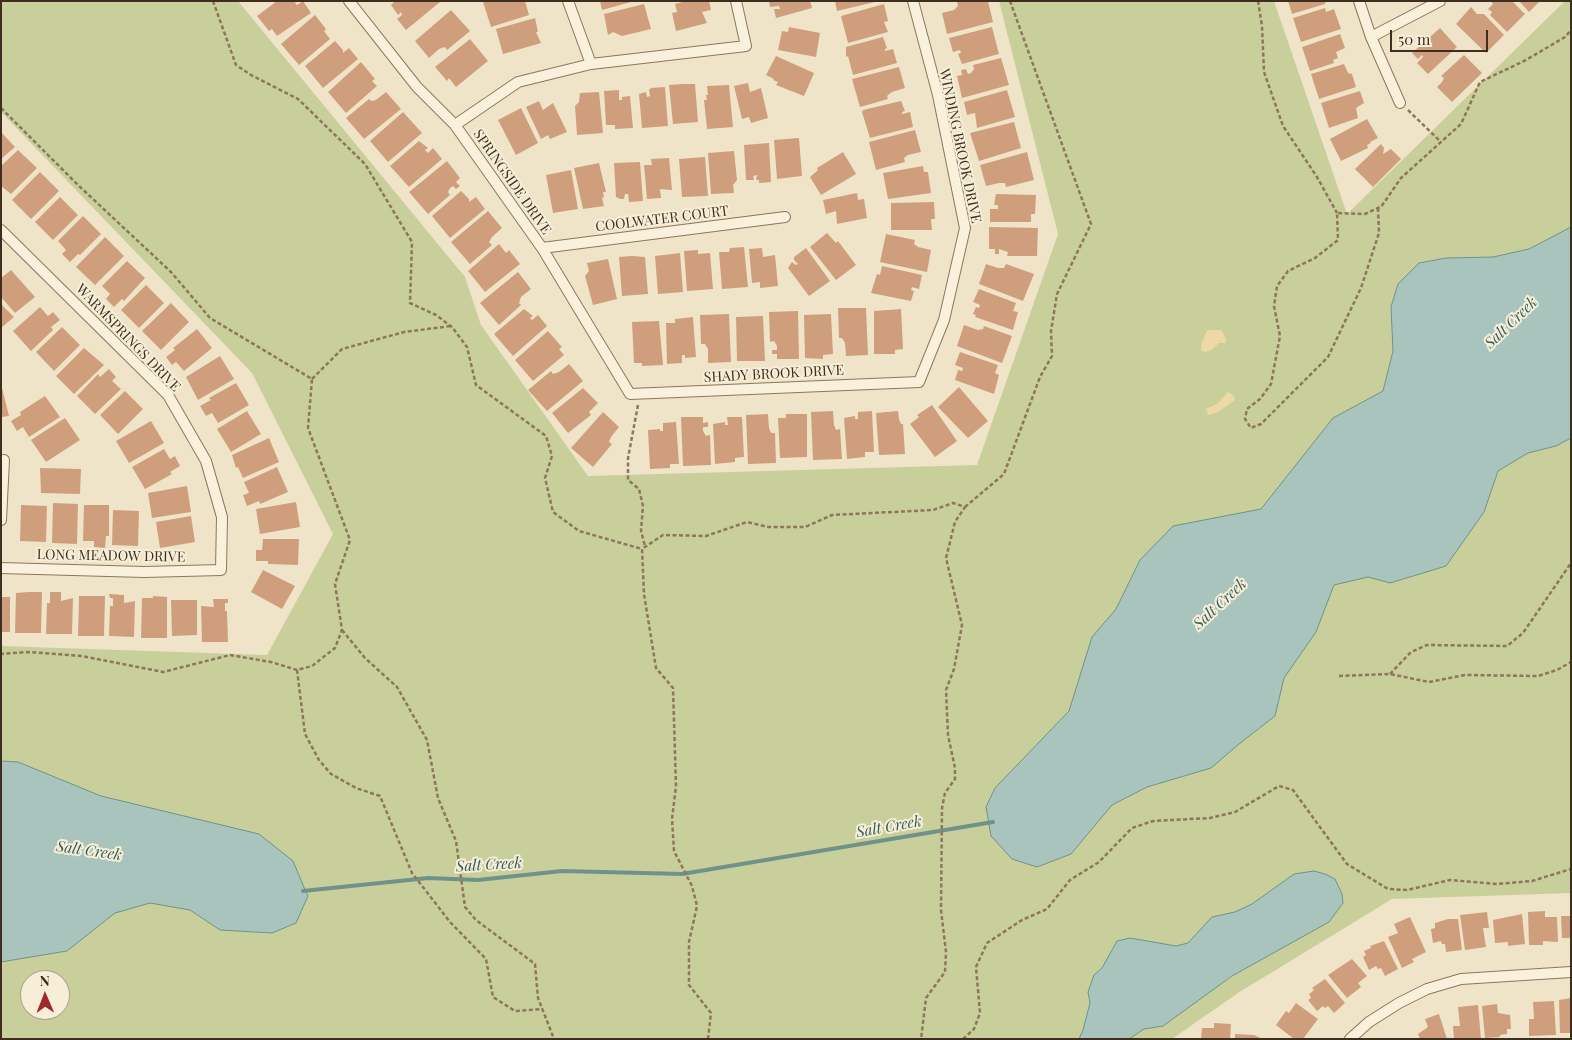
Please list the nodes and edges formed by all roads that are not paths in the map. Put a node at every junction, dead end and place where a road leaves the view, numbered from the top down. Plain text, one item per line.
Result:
1 (349, 1) edge
2 (568, 1) edge
3 (736, 1) edge
4 (913, 1) edge
5 (1360, 1) edge
6 (1440, 1) edge
7 (1371, 37) junction
8 (591, 64) junction
9 (1400, 103) road end
10 (455, 124) junction
11 (785, 217) dead end
12 (3, 235) edge
13 (542, 248) junction
14 (919, 382) joint
15 (635, 394) joint
16 (4, 460) dead end
17 (1, 520) edge
18 (1, 568) edge
19 (221, 570) joint
20 (1571, 972) edge
21 (1350, 1039) edge

1 - 10 street, SPRINGSIDE DRIVE
2 - 8 street
3 - 8 street
4 - 14 street, WINDING BROOK DRIVE
5 - 7 street
6 - 7 street
7 - 9 street
8 - 10 street
10 - 13 street, SPRINGSIDE DRIVE
11 - 13 street, COOLWATER COURT
12 - 19 street, WARMSPRINGS DRIVE
13 - 15 street, SPRINGSIDE DRIVE
14 - 15 street, SHADY BROOK DRIVE
16 - 17 street
18 - 19 street, LONG MEADOW DRIVE
20 - 21 street

